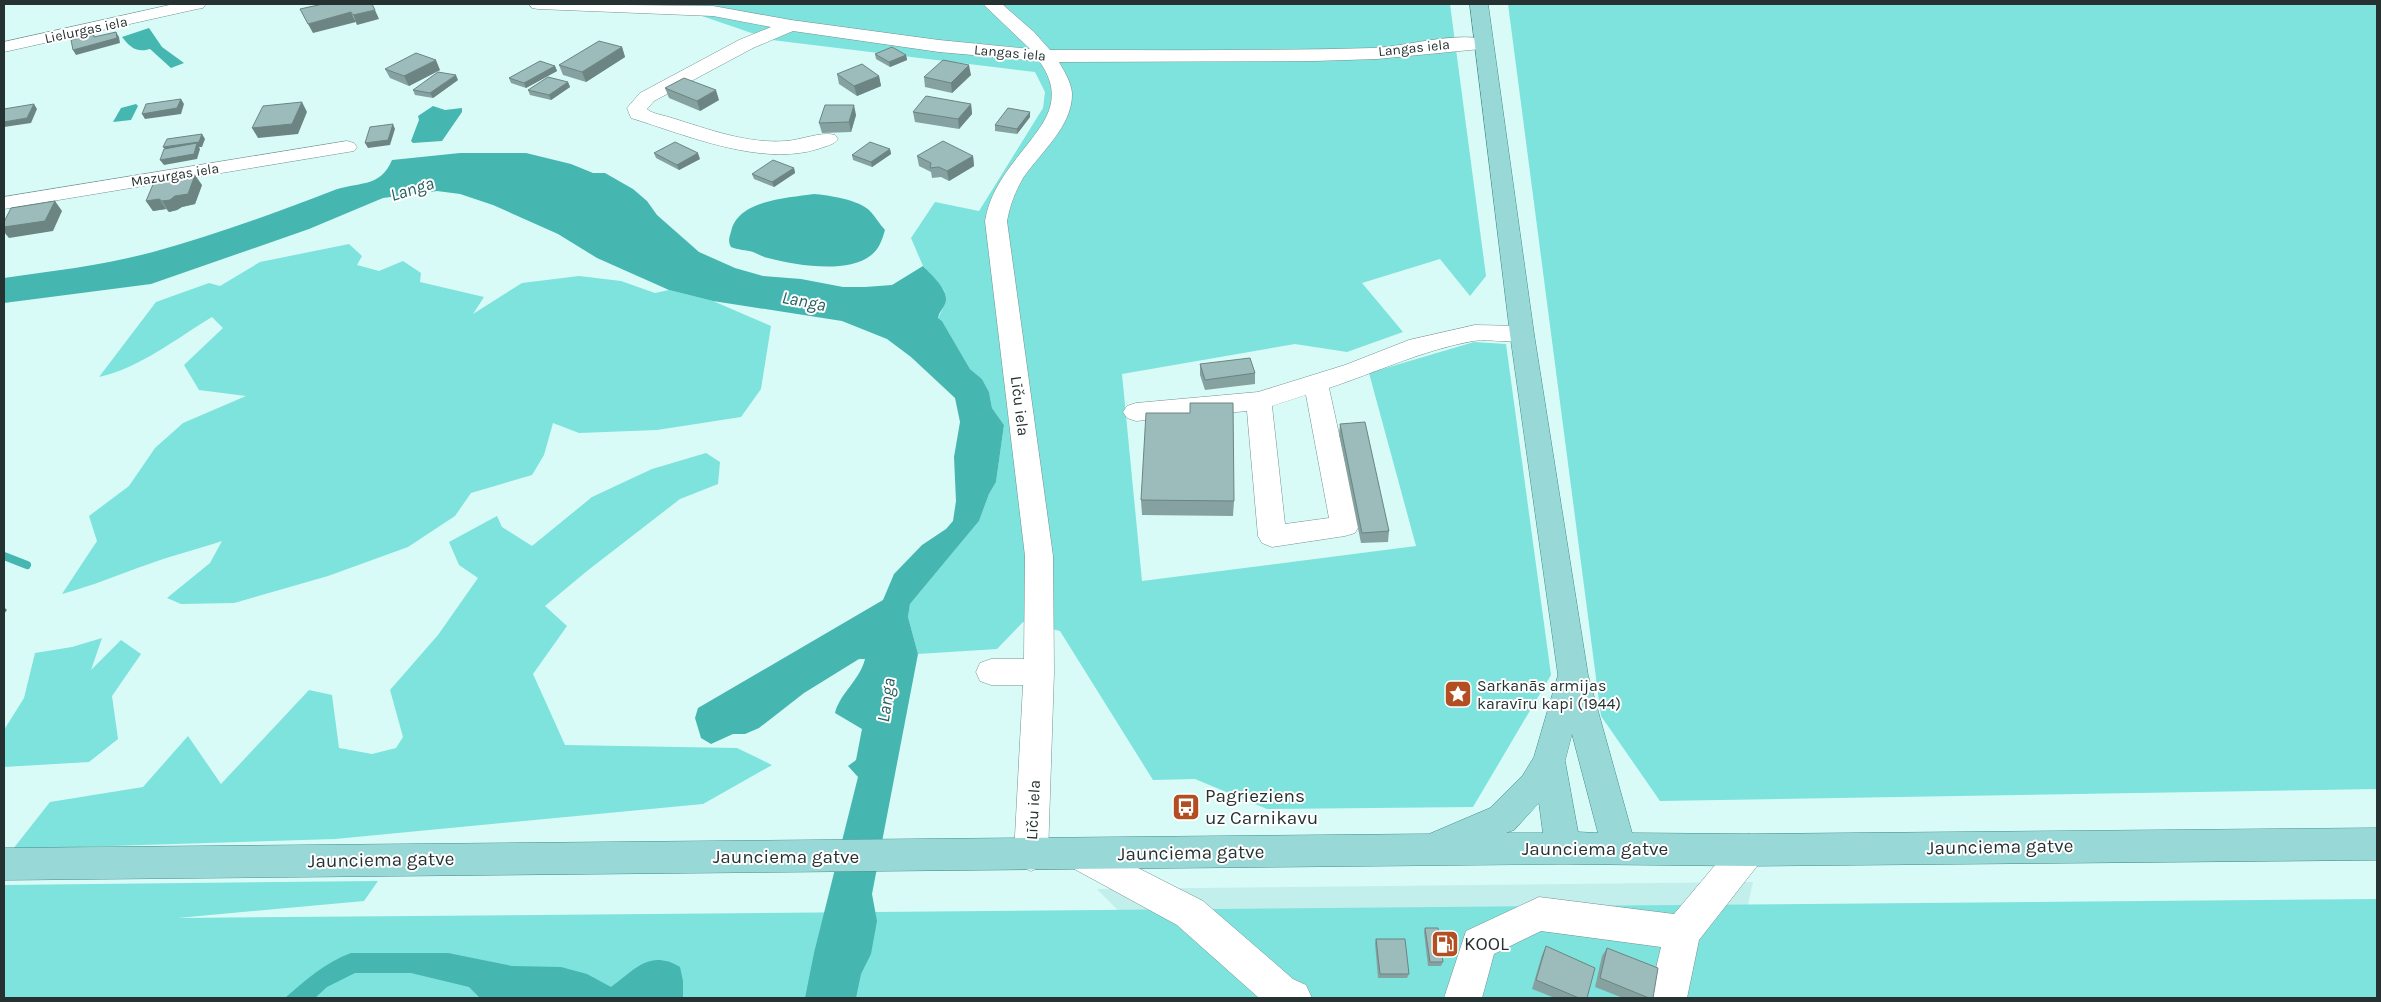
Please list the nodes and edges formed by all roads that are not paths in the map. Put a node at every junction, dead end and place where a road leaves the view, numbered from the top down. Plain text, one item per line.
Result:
1 (197, 4) edge
2 (538, 4) edge
3 (992, 4) edge
4 (1479, 4) edge
5 (790, 26) junction
6 (1484, 44) junction
7 (4, 47) edge
8 (1044, 56) junction
9 (1101, 57) junction
10 (1062, 90) junction
11 (828, 139) dead end
12 (347, 147) dead end
13 (4, 203) edge
14 (1522, 334) junction
15 (1316, 384) junction
16 (1259, 401) junction
17 (1136, 412) dead end
18 (991, 672) dead end
19 (1039, 672) junction
20 (1572, 675) junction
21 (1550, 761) junction
22 (2377, 844) edge
23 (1563, 848) junction
24 (1425, 849) junction
25 (1619, 849) junction
26 (1749, 850) junction
27 (1079, 854) junction
28 (1031, 855) junction
29 (4, 864) edge
30 (1682, 932) junction
31 (1293, 998) edge
32 (1463, 998) edge
33 (1668, 998) edge

1 - 7 street, Lielurgas iela
2 - 5 street, Langas iela
3 - 8 street
4 - 6 main road
5 - 8 street, Langas iela
5 - 11 street
6 - 9 street, Langas iela
6 - 14 main road
8 - 9 street, Langas iela
8 - 10 street
9 - 10 street
10 - 19 street, Līču iela
12 - 13 street, Mazurgas iela
14 - 15 street
14 - 20 main road
15 - 16 street
15 - 16 street
16 - 17 street
18 - 19 street
19 - 28 street, Līču iela
20 - 21 main road
20 - 25 main road
21 - 23 main road
21 - 24 main road
22 - 26 main road, Jaunciema gatve
23 - 24 main road, Jaunciema gatve
23 - 25 main road, Jaunciema gatve
24 - 27 main road, Jaunciema gatve
25 - 26 main road, Jaunciema gatve
26 - 30 street
27 - 28 main road, Jaunciema gatve
27 - 31 street
28 - 29 main road, Jaunciema gatve
30 - 32 street
30 - 33 street

